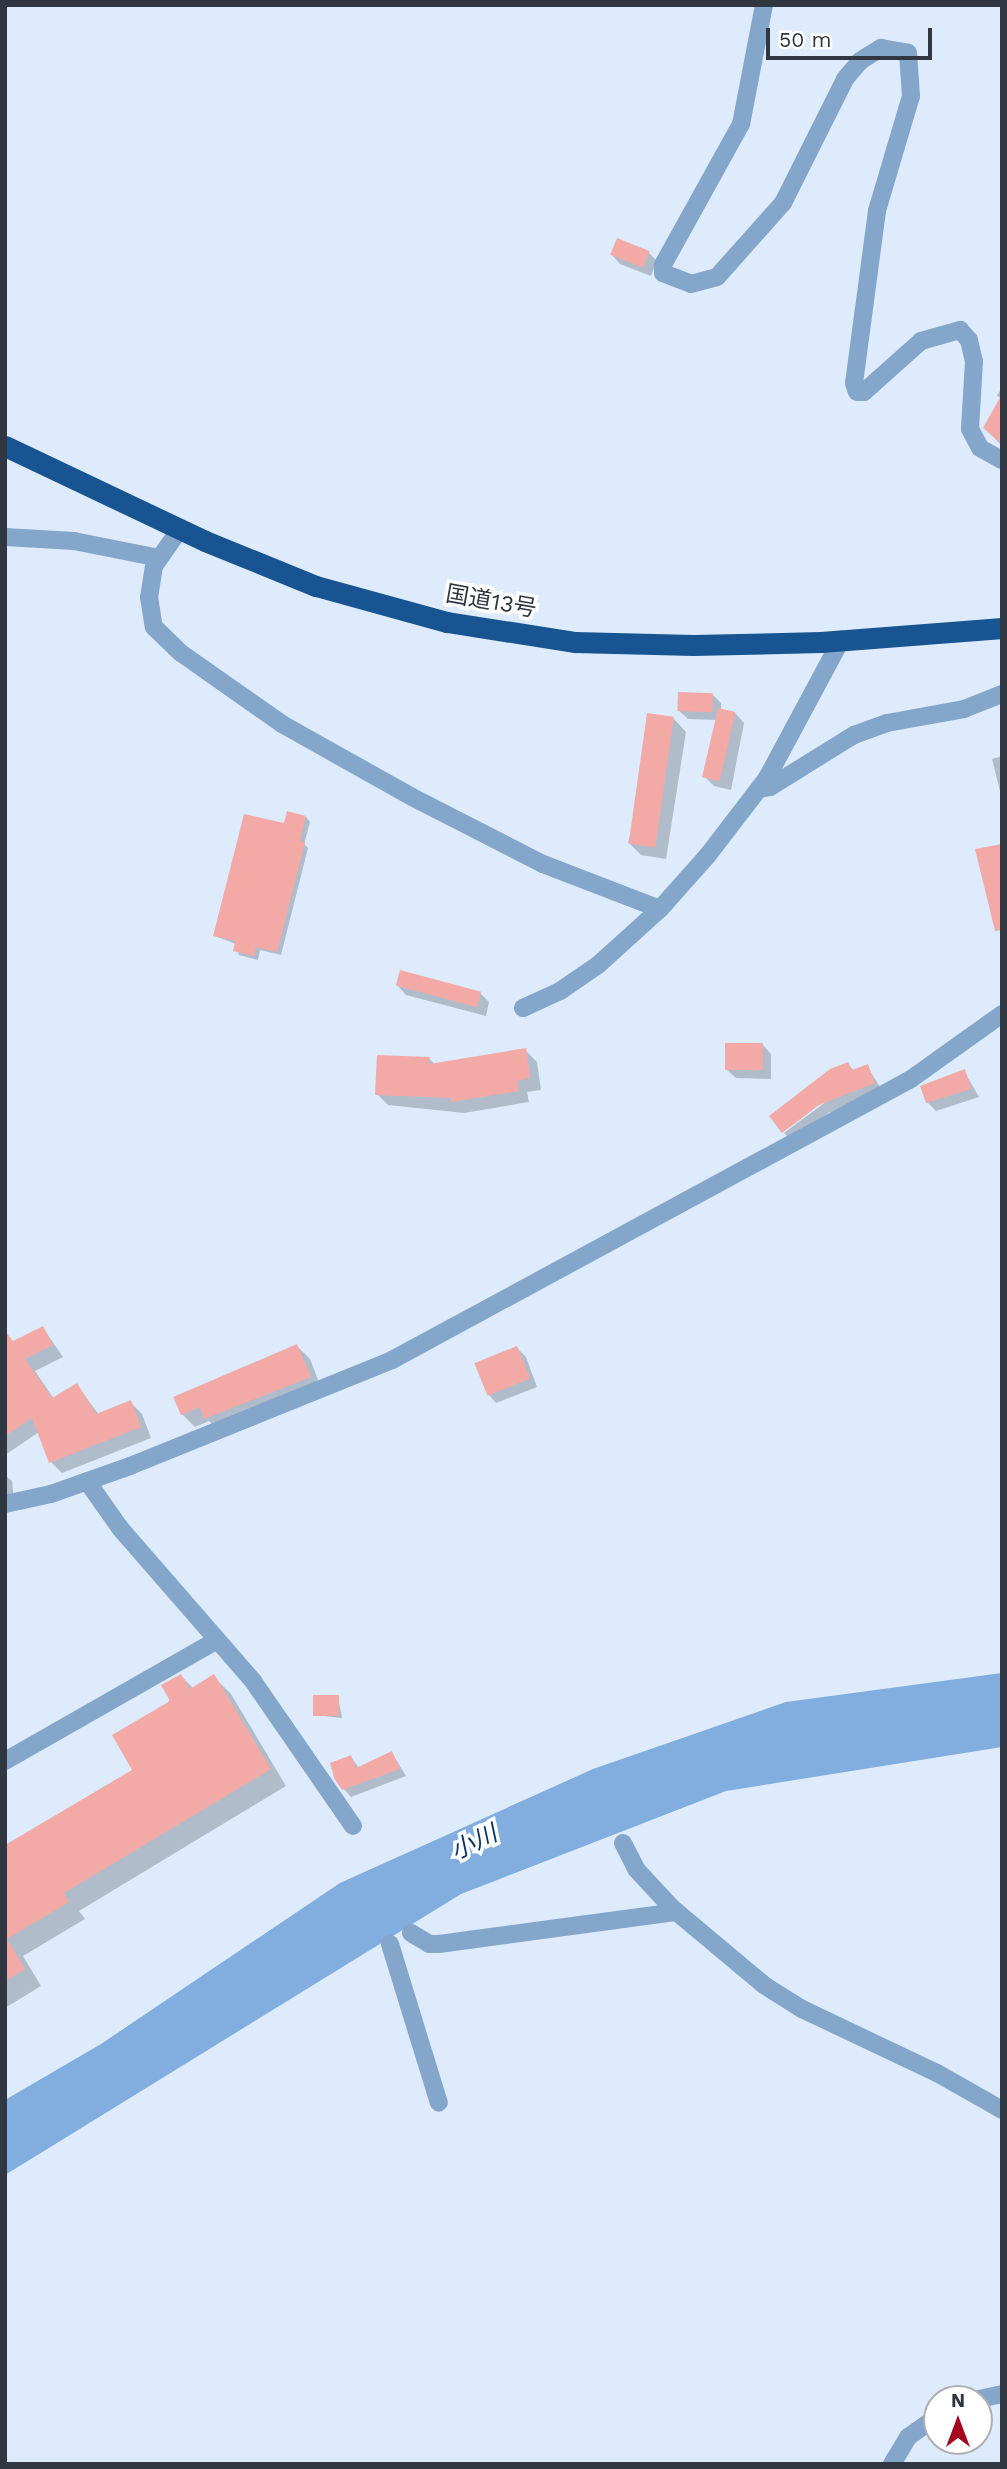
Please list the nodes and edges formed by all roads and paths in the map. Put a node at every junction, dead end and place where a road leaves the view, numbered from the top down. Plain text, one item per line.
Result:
1 (764, 5) edge
2 (5, 446) edge
3 (1002, 460) edge
4 (180, 529) junction
5 (5, 537) edge
6 (159, 558) junction
7 (1002, 628) edge
8 (841, 640) junction
9 (1002, 694) edge
10 (759, 789) junction
11 (660, 909) junction
12 (523, 1008) dead end
13 (1002, 1014) edge
14 (87, 1481) junction
15 (5, 1504) edge
16 (217, 1640) junction
17 (5, 1761) edge
18 (353, 1826) dead end
19 (623, 1843) dead end
20 (677, 1912) junction
21 (411, 1933) dead end
22 (390, 1944) dead end
23 (439, 2103) dead end
24 (1002, 2110) edge
25 (923, 2427) edge
26 (892, 2464) edge

1 - 3 street
2 - 4 highway, 国道13号
4 - 6 street
4 - 8 highway, 国道13号
5 - 6 street
6 - 11 street
7 - 8 highway, 国道13号
8 - 10 street
9 - 10 street
10 - 11 street
11 - 12 street
13 - 14 street
14 - 15 street
14 - 16 street
16 - 17 street
16 - 18 street
19 - 20 street
20 - 21 street
20 - 24 street
22 - 23 street
25 - 26 street

